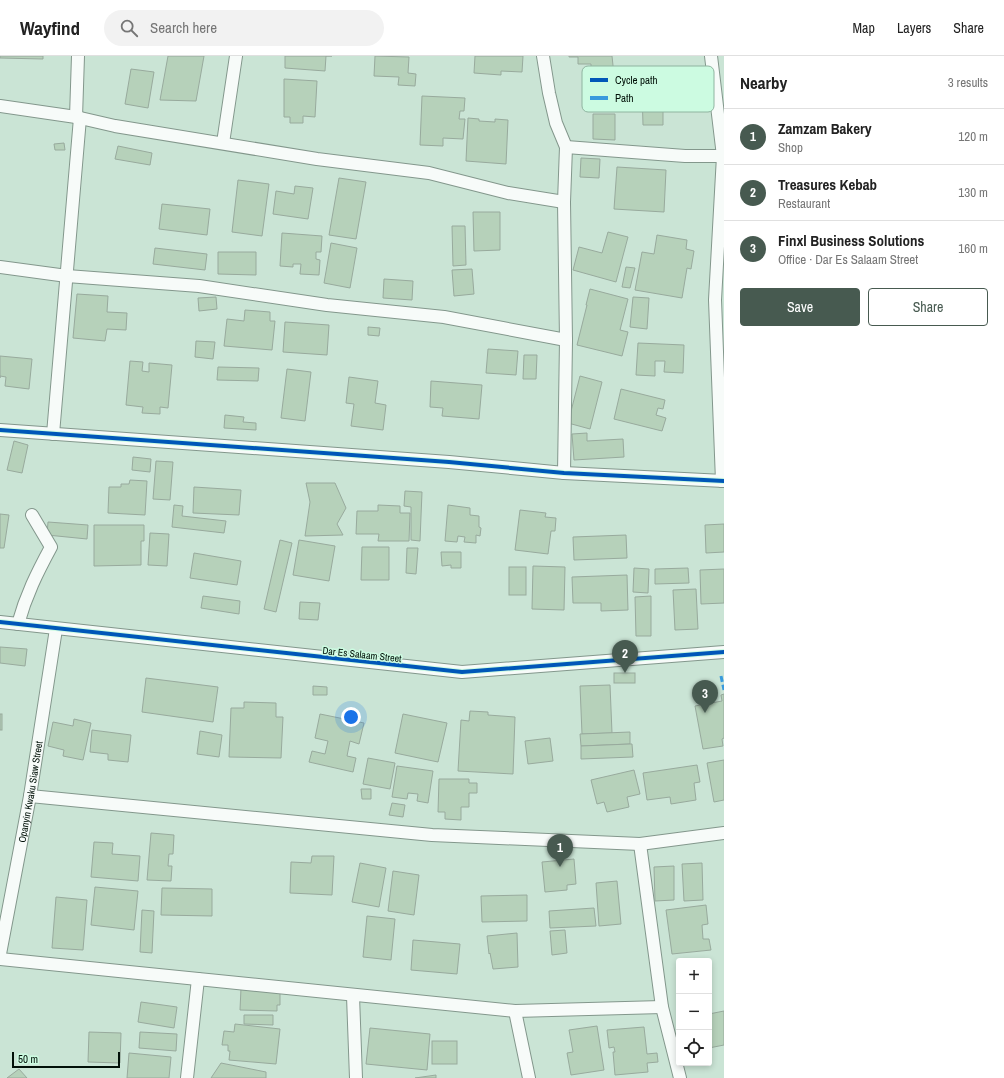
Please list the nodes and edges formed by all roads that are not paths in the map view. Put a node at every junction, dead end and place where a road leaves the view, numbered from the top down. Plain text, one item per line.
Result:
1 (78, 56) edge
2 (236, 56) edge
3 (543, 56) edge
4 (711, 56) edge
5 (712, 66) edge
6 (714, 81) edge
7 (0, 106) edge
8 (78, 118) junction
9 (223, 144) junction
10 (566, 147) junction
11 (723, 156) edge
12 (564, 202) junction
13 (0, 267) edge
14 (67, 276) junction
15 (566, 340) junction
16 (0, 430) edge
17 (54, 434) junction
18 (564, 473) junction
19 (723, 481) edge
20 (32, 515) dead end
21 (0, 622) edge
22 (18, 624) junction
23 (56, 629) junction
24 (724, 652) edge
25 (30, 796) junction
26 (724, 833) edge
27 (640, 844) junction
28 (0, 954) edge
29 (0, 959) edge
30 (198, 979) junction
31 (353, 996) junction
32 (662, 1007) junction
33 (515, 1012) junction
34 (187, 1078) edge
35 (356, 1078) edge
36 (529, 1078) edge
37 (680, 1078) edge

1 - 8 street
2 - 9 street
3 - 10 street
4 - 5 street
6 - 11 street
7 - 8 street
8 - 9 street
8 - 14 street
9 - 12 street
10 - 11 street
10 - 12 street
11 - 19 street
12 - 15 street
13 - 14 street
14 - 15 street
14 - 17 street
15 - 18 street
16 - 17 street
17 - 18 street
18 - 19 street
20 - 22 street
21 - 22 street, Dar Es Salaam Street
22 - 23 street, Dar Es Salaam Street
23 - 24 street, Dar Es Salaam Street
23 - 25 street, Opanyin Kwaku Siaw Street
25 - 27 street
25 - 28 street, Opanyin Kwaku Siaw Street
26 - 27 street
27 - 32 street
29 - 30 street
30 - 31 street
30 - 34 street
31 - 33 street
31 - 35 street
32 - 33 street
32 - 37 street
33 - 36 street

